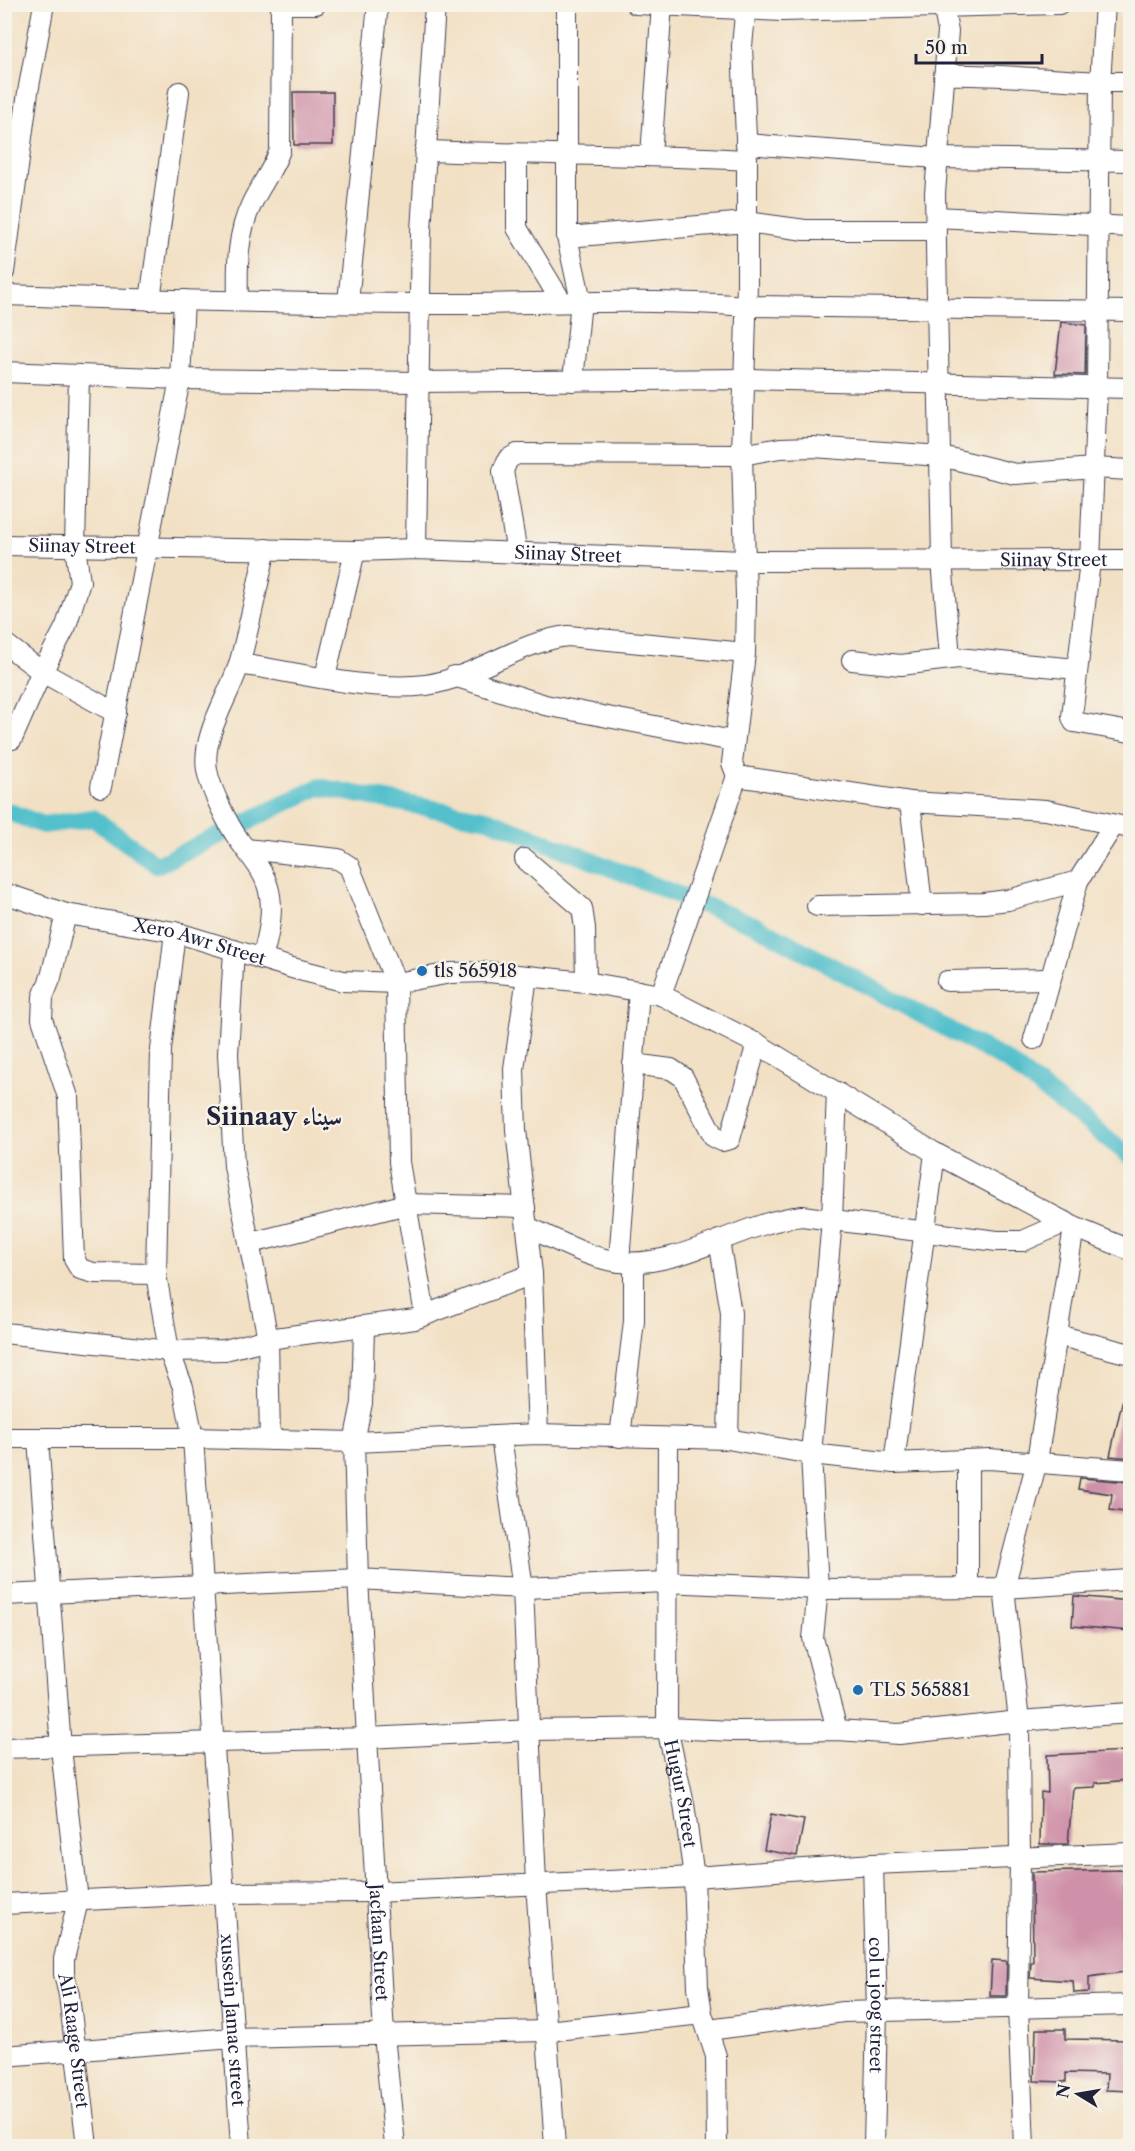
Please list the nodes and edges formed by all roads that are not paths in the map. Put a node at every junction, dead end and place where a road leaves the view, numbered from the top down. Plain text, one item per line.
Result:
1 (44, 4) edge
2 (280, 4) edge
3 (316, 4) edge
4 (378, 4) edge
5 (435, 4) edge
6 (567, 4) edge
7 (636, 4) edge
8 (1059, 4) edge
9 (1105, 4) edge
10 (662, 5) edge
11 (1026, 5) edge
12 (944, 6) edge
13 (841, 7) edge
14 (746, 8) edge
15 (944, 75) junction
16 (1100, 82) junction
17 (1131, 82) edge
18 (179, 92) dead end
19 (425, 150) junction
20 (747, 152) junction
21 (517, 154) junction
22 (565, 155) junction
23 (651, 155) junction
24 (937, 158) junction
25 (1101, 160) junction
26 (1131, 161) edge
27 (747, 222) junction
28 (936, 224) junction
29 (1099, 227) junction
30 (1131, 228) edge
31 (567, 237) junction
32 (4, 272) edge
33 (4, 295) edge
34 (150, 300) junction
35 (184, 300) junction
36 (238, 300) junction
37 (581, 301) junction
38 (348, 302) junction
39 (561, 302) junction
40 (419, 304) junction
41 (746, 306) junction
42 (938, 307) junction
43 (1097, 311) junction
44 (1131, 311) edge
45 (4, 372) edge
46 (79, 375) junction
47 (745, 379) junction
48 (180, 380) junction
49 (573, 381) junction
50 (418, 382) junction
51 (937, 384) junction
52 (1097, 388) junction
53 (1131, 388) edge
54 (742, 455) junction
55 (941, 456) junction
56 (1094, 468) junction
57 (1131, 470) edge
58 (4, 545) edge
59 (75, 547) junction
60 (149, 549) junction
61 (266, 549) junction
62 (416, 549) junction
63 (355, 551) junction
64 (517, 553) junction
65 (942, 560) junction
66 (1131, 560) edge
67 (746, 561) junction
68 (1090, 561) junction
69 (4, 643) edge
70 (745, 653) junction
71 (950, 658) junction
72 (852, 660) dead end
73 (239, 664) junction
74 (1077, 669) junction
75 (42, 672) junction
76 (454, 675) junction
77 (325, 677) junction
78 (116, 713) junction
79 (1131, 732) edge
80 (4, 740) edge
81 (733, 741) junction
82 (737, 776) junction
83 (101, 787) dead end
84 (910, 802) junction
85 (1122, 827) edge
86 (242, 844) junction
87 (525, 859) dead end
88 (1078, 881) junction
89 (4, 893) edge
90 (922, 905) junction
91 (817, 906) dead end
92 (66, 914) junction
93 (175, 932) junction
94 (234, 950) junction
95 (262, 959) junction
96 (527, 976) junction
97 (1049, 979) junction
98 (946, 981) dead end
99 (585, 982) junction
100 (396, 983) junction
101 (639, 991) junction
102 (661, 995) junction
103 (1034, 1039) dead end
104 (757, 1043) junction
105 (633, 1064) junction
106 (837, 1092) junction
107 (935, 1153) junction
108 (406, 1204) junction
109 (526, 1217) junction
110 (832, 1220) junction
111 (1070, 1225) junction
112 (923, 1231) junction
113 (718, 1240) junction
114 (250, 1243) junction
115 (1131, 1250) edge
116 (626, 1262) junction
117 (156, 1274) junction
118 (532, 1274) junction
119 (425, 1315) junction
120 (364, 1326) junction
121 (4, 1333) edge
122 (1056, 1335) junction
123 (268, 1339) junction
124 (169, 1352) junction
125 (1131, 1354) edge
126 (538, 1434) junction
127 (501, 1437) junction
128 (620, 1437) junction
129 (4, 1438) edge
130 (38, 1438) junction
131 (193, 1438) junction
132 (668, 1438) junction
133 (728, 1439) junction
134 (270, 1440) junction
135 (354, 1442) junction
136 (811, 1454) junction
137 (968, 1460) junction
138 (1037, 1461) junction
139 (894, 1463) junction
140 (1131, 1470) edge
141 (358, 1579) junction
142 (1131, 1580) edge
143 (666, 1582) junction
144 (204, 1588) junction
145 (523, 1588) junction
146 (968, 1588) junction
147 (1004, 1588) junction
148 (818, 1589) junction
149 (51, 1593) junction
150 (4, 1595) edge
151 (1131, 1713) edge
152 (1019, 1721) junction
153 (667, 1728) junction
154 (531, 1730) junction
155 (837, 1730) junction
156 (367, 1738) junction
157 (212, 1742) junction
158 (4, 1748) edge
159 (61, 1748) junction
160 (1131, 1853) edge
161 (1020, 1859) junction
162 (873, 1864) junction
163 (694, 1877) junction
164 (536, 1884) junction
165 (375, 1892) junction
166 (226, 1893) junction
167 (78, 1901) junction
168 (4, 1904) edge
169 (1131, 2005) edge
170 (1018, 2008) junction
171 (878, 2011) junction
172 (706, 2022) junction
173 (547, 2031) junction
174 (384, 2035) junction
175 (233, 2038) junction
176 (75, 2052) junction
177 (4, 2056) edge
178 (87, 2146) edge
179 (241, 2146) edge
180 (395, 2146) edge
181 (555, 2146) edge
182 (717, 2146) edge
183 (874, 2146) edge
184 (1024, 2146) edge

1 - 32 street
2 - 3 street
2 - 36 street
4 - 38 street
5 - 19 street
6 - 22 street
7 - 10 street
8 - 11 street
9 - 16 street
10 - 14 street
10 - 23 street
11 - 12 street
12 - 13 street
12 - 15 street
13 - 14 street
14 - 20 street
15 - 16 street
15 - 24 street
16 - 17 street
16 - 25 street
18 - 34 street
19 - 21 street
19 - 40 street
20 - 23 street
20 - 24 street
20 - 27 street
21 - 22 street
21 - 39 street
22 - 23 street
22 - 31 street
24 - 25 street
24 - 28 street
25 - 26 street
25 - 29 street
27 - 28 street
27 - 31 street
27 - 41 street
28 - 29 street
28 - 42 street
29 - 30 street
29 - 43 street
31 - 37 street
33 - 34 street
34 - 35 street
35 - 36 street
35 - 48 street
36 - 38 street
37 - 39 street
37 - 41 street
37 - 49 street
38 - 40 street
39 - 40 street
40 - 50 street
41 - 42 street
41 - 47 street
42 - 43 street
42 - 51 street
43 - 44 street
43 - 52 street
45 - 46 street
46 - 48 street
46 - 59 street
47 - 49 street
47 - 51 street
47 - 54 street
48 - 50 street
48 - 60 street
49 - 50 street
50 - 62 street
51 - 52 street
51 - 55 street
52 - 53 street
52 - 56 street
54 - 55 street
54 - 64 street
54 - 67 street
55 - 56 street
55 - 65 street
56 - 57 street
56 - 68 street
58 - 59 street, Siinay Street
59 - 60 street, Siinay Street
59 - 75 street
60 - 61 street, Siinay Street
60 - 78 street
61 - 63 street, Siinay Street
61 - 73 street
62 - 63 street, Siinay Street
62 - 64 street, Siinay Street
63 - 77 street
64 - 67 street, Siinay Street
65 - 67 street, Siinay Street
65 - 68 street, Siinay Street
65 - 71 street
66 - 68 street, Siinay Street
67 - 70 street
68 - 74 street
69 - 75 street
70 - 76 street
70 - 81 street
71 - 72 street
71 - 74 street
73 - 77 street
73 - 86 street
74 - 79 street
75 - 78 street
75 - 80 street
76 - 77 street
76 - 81 street
78 - 83 street
81 - 82 street
82 - 84 street
82 - 102 street
84 - 85 street
84 - 90 street
85 - 88 street
86 - 95 street
86 - 100 street
87 - 99 street
88 - 90 street
88 - 97 street
89 - 92 street, Xero Awr Street
90 - 91 street
92 - 93 street, Xero Awr Street
92 - 117 street
93 - 94 street, Xero Awr Street
93 - 117 street, xussein Jamac street
94 - 95 street, Xero Awr Street
94 - 114 street
95 - 100 street, Xero Awr Street
96 - 99 street, Xero Awr Street
96 - 100 street, Xero Awr Street
96 - 109 street
97 - 98 street
97 - 103 street
99 - 101 street, Xero Awr Street
100 - 108 street
101 - 102 street, Xero Awr Street
101 - 105 street
102 - 104 street, Xero Awr Street
104 - 105 street
104 - 106 street, Xero Awr Street
105 - 116 street
106 - 107 street, Xero Awr Street
106 - 110 street
107 - 111 street, Xero Awr Street
107 - 112 street
108 - 109 street
108 - 114 street
108 - 119 street
109 - 116 street
109 - 118 street
110 - 112 street
110 - 113 street
110 - 136 street
111 - 112 street
111 - 115 street, Xero Awr Street
111 - 122 street
112 - 139 street
113 - 116 street
113 - 133 street
114 - 123 street
116 - 128 street
117 - 124 street, xussein Jamac street
118 - 119 street
118 - 126 street
119 - 120 street
120 - 123 street
120 - 135 street, Jacfaan Street
121 - 124 street
122 - 125 street
122 - 138 street
123 - 124 street
123 - 134 street
124 - 131 street, xussein Jamac street
126 - 127 street
126 - 128 street
127 - 135 street
127 - 145 street
128 - 132 street
129 - 130 street
130 - 131 street
130 - 149 street
131 - 134 street
131 - 144 street, xussein Jamac street
132 - 133 street
132 - 143 street, Hugur Street
133 - 136 street
134 - 135 street
135 - 141 street, Jacfaan Street
136 - 139 street
136 - 148 street
137 - 138 street
137 - 139 street
137 - 146 street
138 - 140 street
138 - 147 street
141 - 144 street
141 - 145 street
141 - 156 street, Jacfaan Street
142 - 147 street
143 - 145 street
143 - 148 street
143 - 153 street, Hugur Street
144 - 149 street
144 - 157 street, xussein Jamac street
145 - 154 street
146 - 147 street
146 - 148 street
147 - 152 street
148 - 155 street
149 - 150 street
149 - 159 street
151 - 152 street
152 - 155 street
152 - 161 street
153 - 154 street
153 - 155 street
153 - 163 street, Hugur Street
154 - 156 street
154 - 164 street
156 - 157 street
156 - 165 street, Jacfaan Street
157 - 159 street
157 - 166 street, xussein Jamac street
158 - 159 street
159 - 167 street
160 - 161 street
161 - 162 street
161 - 170 street
162 - 163 street
162 - 171 street, col u joog street
163 - 164 street
163 - 172 street, Hugur Street
164 - 165 street
164 - 173 street
165 - 166 street
165 - 174 street, Jacfaan Street
166 - 167 street
166 - 175 street, xussein Jamac street
167 - 168 street
167 - 176 street, Ali Raage Street
169 - 170 street
170 - 171 street
170 - 184 street
171 - 172 street
171 - 183 street, col u joog street
172 - 173 street
172 - 182 street, Hugur Street
173 - 174 street
173 - 181 street
174 - 175 street
174 - 180 street, Jacfaan Street
175 - 176 street
175 - 179 street, xussein Jamac street
176 - 177 street
176 - 178 street, Ali Raage Street

